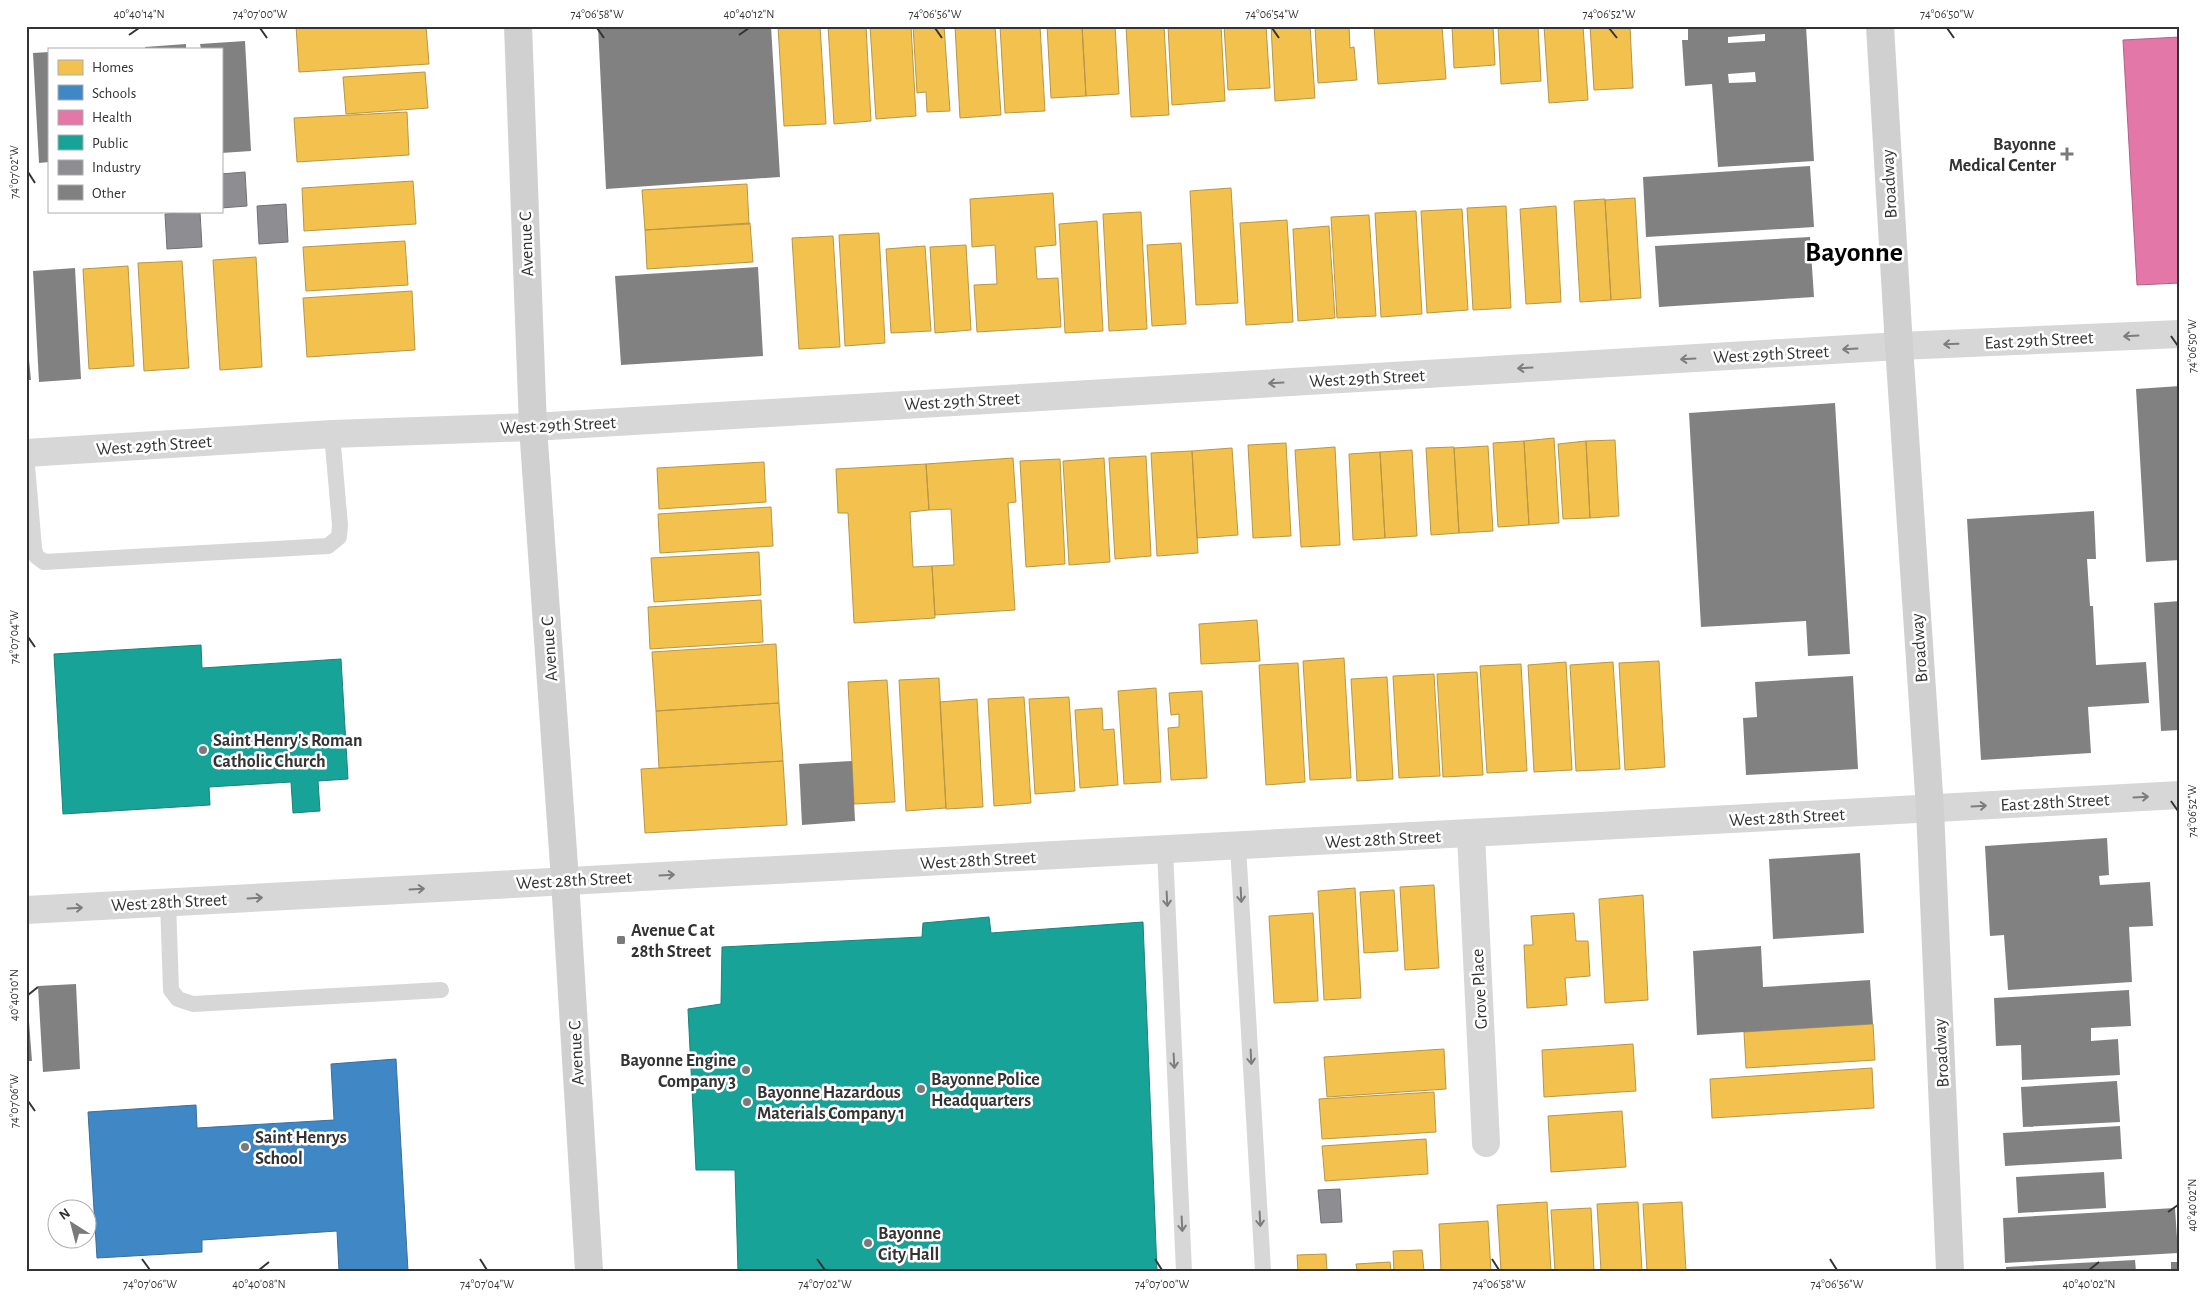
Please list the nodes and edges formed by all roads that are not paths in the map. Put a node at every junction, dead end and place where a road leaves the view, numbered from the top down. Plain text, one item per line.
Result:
1 (518, 26) edge
2 (1880, 26) edge
3 (2180, 334) edge
4 (1898, 346) junction
5 (533, 427) junction
6 (332, 434) junction
7 (26, 453) edge
8 (2180, 795) edge
9 (1930, 809) junction
10 (1472, 835) junction
11 (1238, 846) junction
12 (1164, 850) junction
13 (565, 880) junction
14 (168, 902) junction
15 (26, 910) edge
16 (442, 990) dead end
17 (1486, 1143) dead end
18 (589, 1271) edge
19 (1184, 1271) edge
20 (1263, 1271) edge
21 (1950, 1271) edge

1 - 5 street, Avenue C
2 - 4 street, Broadway
3 -> 4 street, East 29th Street
4 -> 5 street, West 29th Street
4 - 9 street, Broadway
5 - 6 street, West 29th Street
5 - 13 street, Avenue C
6 - 7 street, West 29th Street
6 - 7 lane
9 -> 8 street, East 28th Street
9 - 10 street, West 28th Street
9 - 21 street, Broadway
10 - 11 street, West 28th Street
10 - 17 street, Grove Place
11 - 12 street, West 28th Street
11 -> 20 lane
13 -> 12 street, West 28th Street
12 -> 19 lane
14 -> 13 street, West 28th Street
13 - 18 street, Avenue C
15 -> 14 street, West 28th Street
14 - 16 lane

